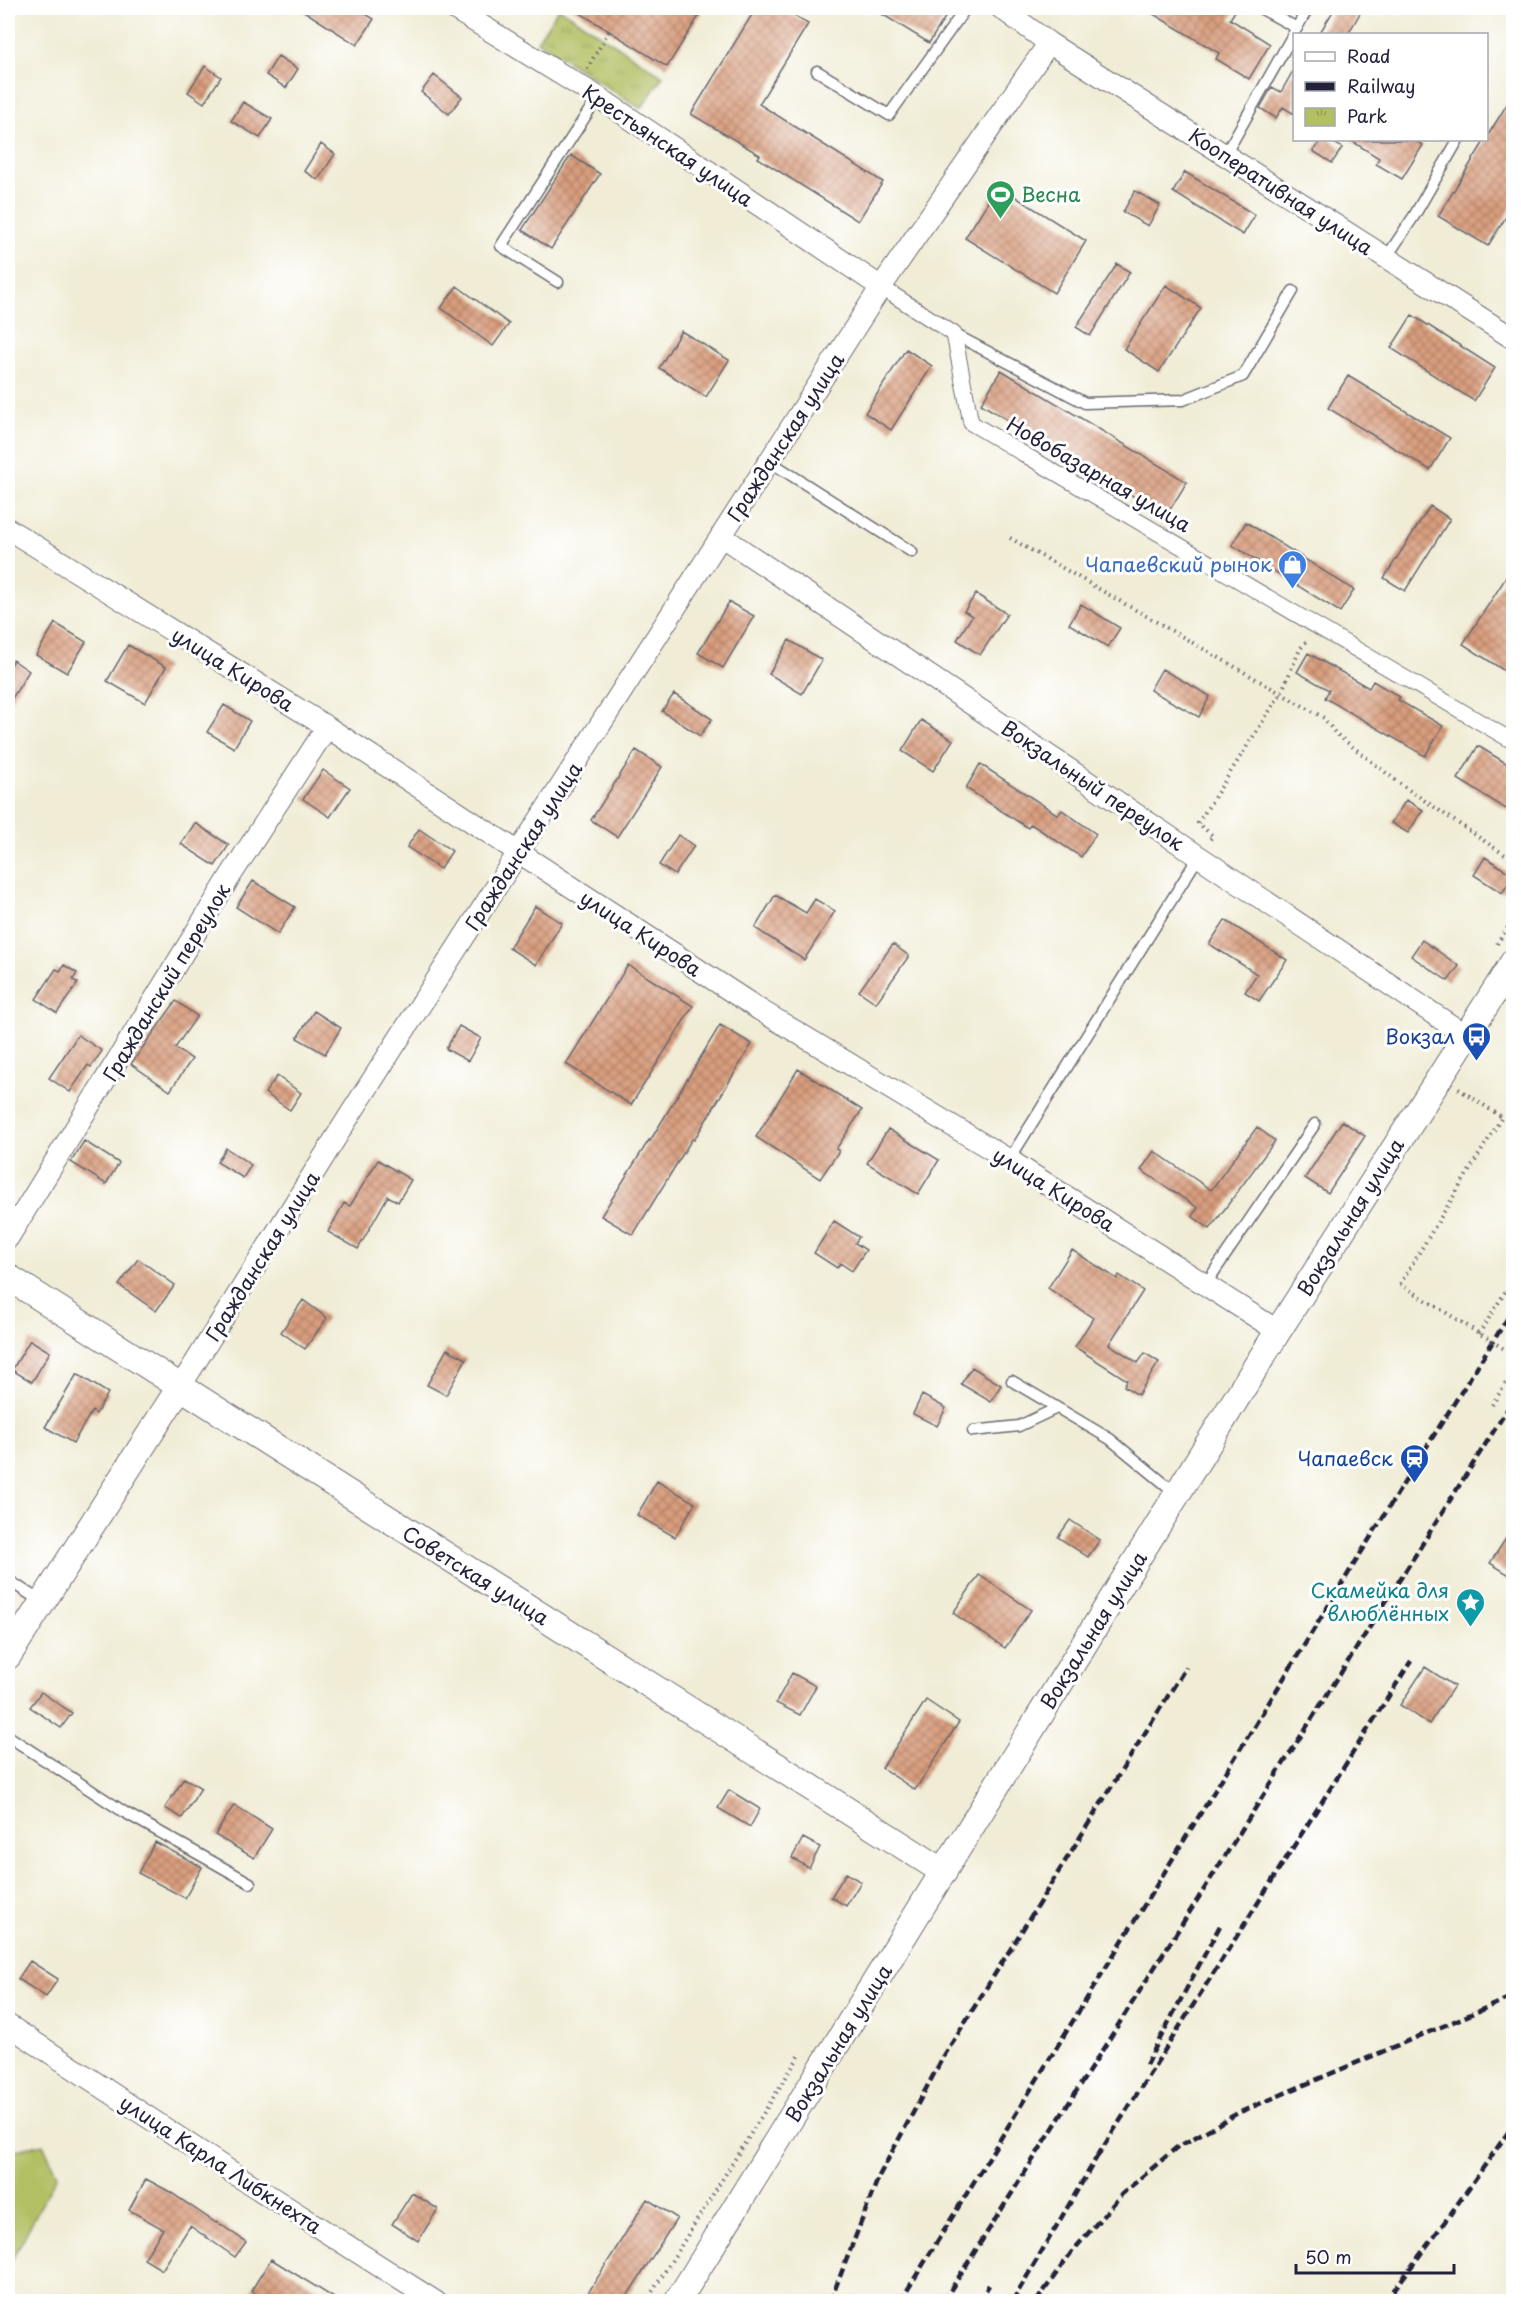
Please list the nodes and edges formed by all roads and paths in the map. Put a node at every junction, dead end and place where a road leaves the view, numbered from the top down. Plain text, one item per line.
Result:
1 (453, 8) edge
2 (966, 8) edge
3 (1001, 8) edge
4 (1260, 8) edge
5 (1308, 8) edge
6 (1297, 28) junction
7 (609, 31) dead end
8 (1294, 33) edge
9 (1293, 35) edge
10 (1049, 43) junction
11 (817, 71) dead end
12 (578, 85) junction
13 (598, 97) junction
14 (1457, 141) edge
15 (1225, 155) junction
16 (1386, 258) junction
17 (558, 282) dead end
18 (880, 287) junction
19 (1293, 291) dead end
20 (954, 334) junction
21 (1514, 339) edge
22 (769, 461) junction
23 (8, 529) edge
24 (721, 536) junction
25 (1010, 538) dead end
26 (912, 552) dead end
27 (1317, 626) junction
28 (1281, 693) junction
29 (327, 727) junction
30 (1514, 742) edge
31 (519, 853) junction
32 (1199, 856) junction
33 (1514, 861) edge
34 (1514, 961) edge
35 (1465, 1035) junction
36 (1315, 1124) dead end
37 (1009, 1160) junction
38 (1442, 1218) dead end
39 (8, 1238) edge
40 (8, 1278) edge
41 (1512, 1281) edge
42 (1205, 1285) junction
43 (1278, 1331) junction
44 (1479, 1334) junction
45 (1514, 1355) edge
46 (1514, 1370) edge
47 (1012, 1381) dead end
48 (180, 1387) junction
49 (1491, 1405) dead end
50 (1057, 1408) junction
51 (973, 1431) dead end
52 (1177, 1494) junction
53 (8, 1580) edge
54 (43, 1602) junction
55 (8, 1656) edge
56 (8, 1736) edge
57 (945, 1872) junction
58 (250, 1883) dead end
59 (8, 2025) edge
60 (436, 2301) edge
61 (677, 2301) edge

1 - 12 street, Крестьянская улица
2 - 11 lane
3 - 10 street, Кооперативная улица
4 - 6 lane
5 - 6 lane
6 - 8 lane
7 - 12 path
9 - 15 lane
10 - 15 street, Кооперативная улица
10 - 18 street, Гражданская улица
12 - 13 street, Крестьянская улица
13 - 17 lane
13 - 18 street, Крестьянская улица
14 - 16 lane
15 - 16 street, Кооперативная улица
16 - 21 street, Кооперативная улица
18 - 20 street
18 - 22 street, Гражданская улица
19 - 20 lane
20 - 27 street, Новобазарная улица
22 - 24 street, Гражданская улица
22 - 26 lane
23 - 29 street, улица Кирова
24 - 31 street, Гражданская улица
24 - 32 street, Вокзальный переулок
25 - 28 path
27 - 28 path
27 - 30 street, Новобазарная улица
28 - 32 path
28 - 33 path
29 - 31 street, улица Кирова
29 - 39 street, Гражданский переулок
31 - 37 street, улица Кирова
31 - 48 street, Гражданская улица
32 - 35 street, Вокзальный переулок
32 - 37 lane
34 - 35 street, Вокзальная улица
35 - 43 street, Вокзальная улица
36 - 42 lane
37 - 42 street, улица Кирова
38 - 44 path, bridge
40 - 48 street, Советская улица
41 - 44 path
42 - 43 street, улица Кирова
43 - 52 street, Вокзальная улица
44 - 45 path, bridge
46 - 49 path
47 - 50 lane
48 - 54 street, Гражданская улица
48 - 57 street, Советская улица
50 - 51 lane
50 - 52 lane
52 - 57 street, Вокзальная улица
53 - 54 lane
54 - 55 street, Гражданская улица
56 - 58 lane
57 - 61 street, Вокзальная улица
59 - 60 street, улица Карла Либкнехта

